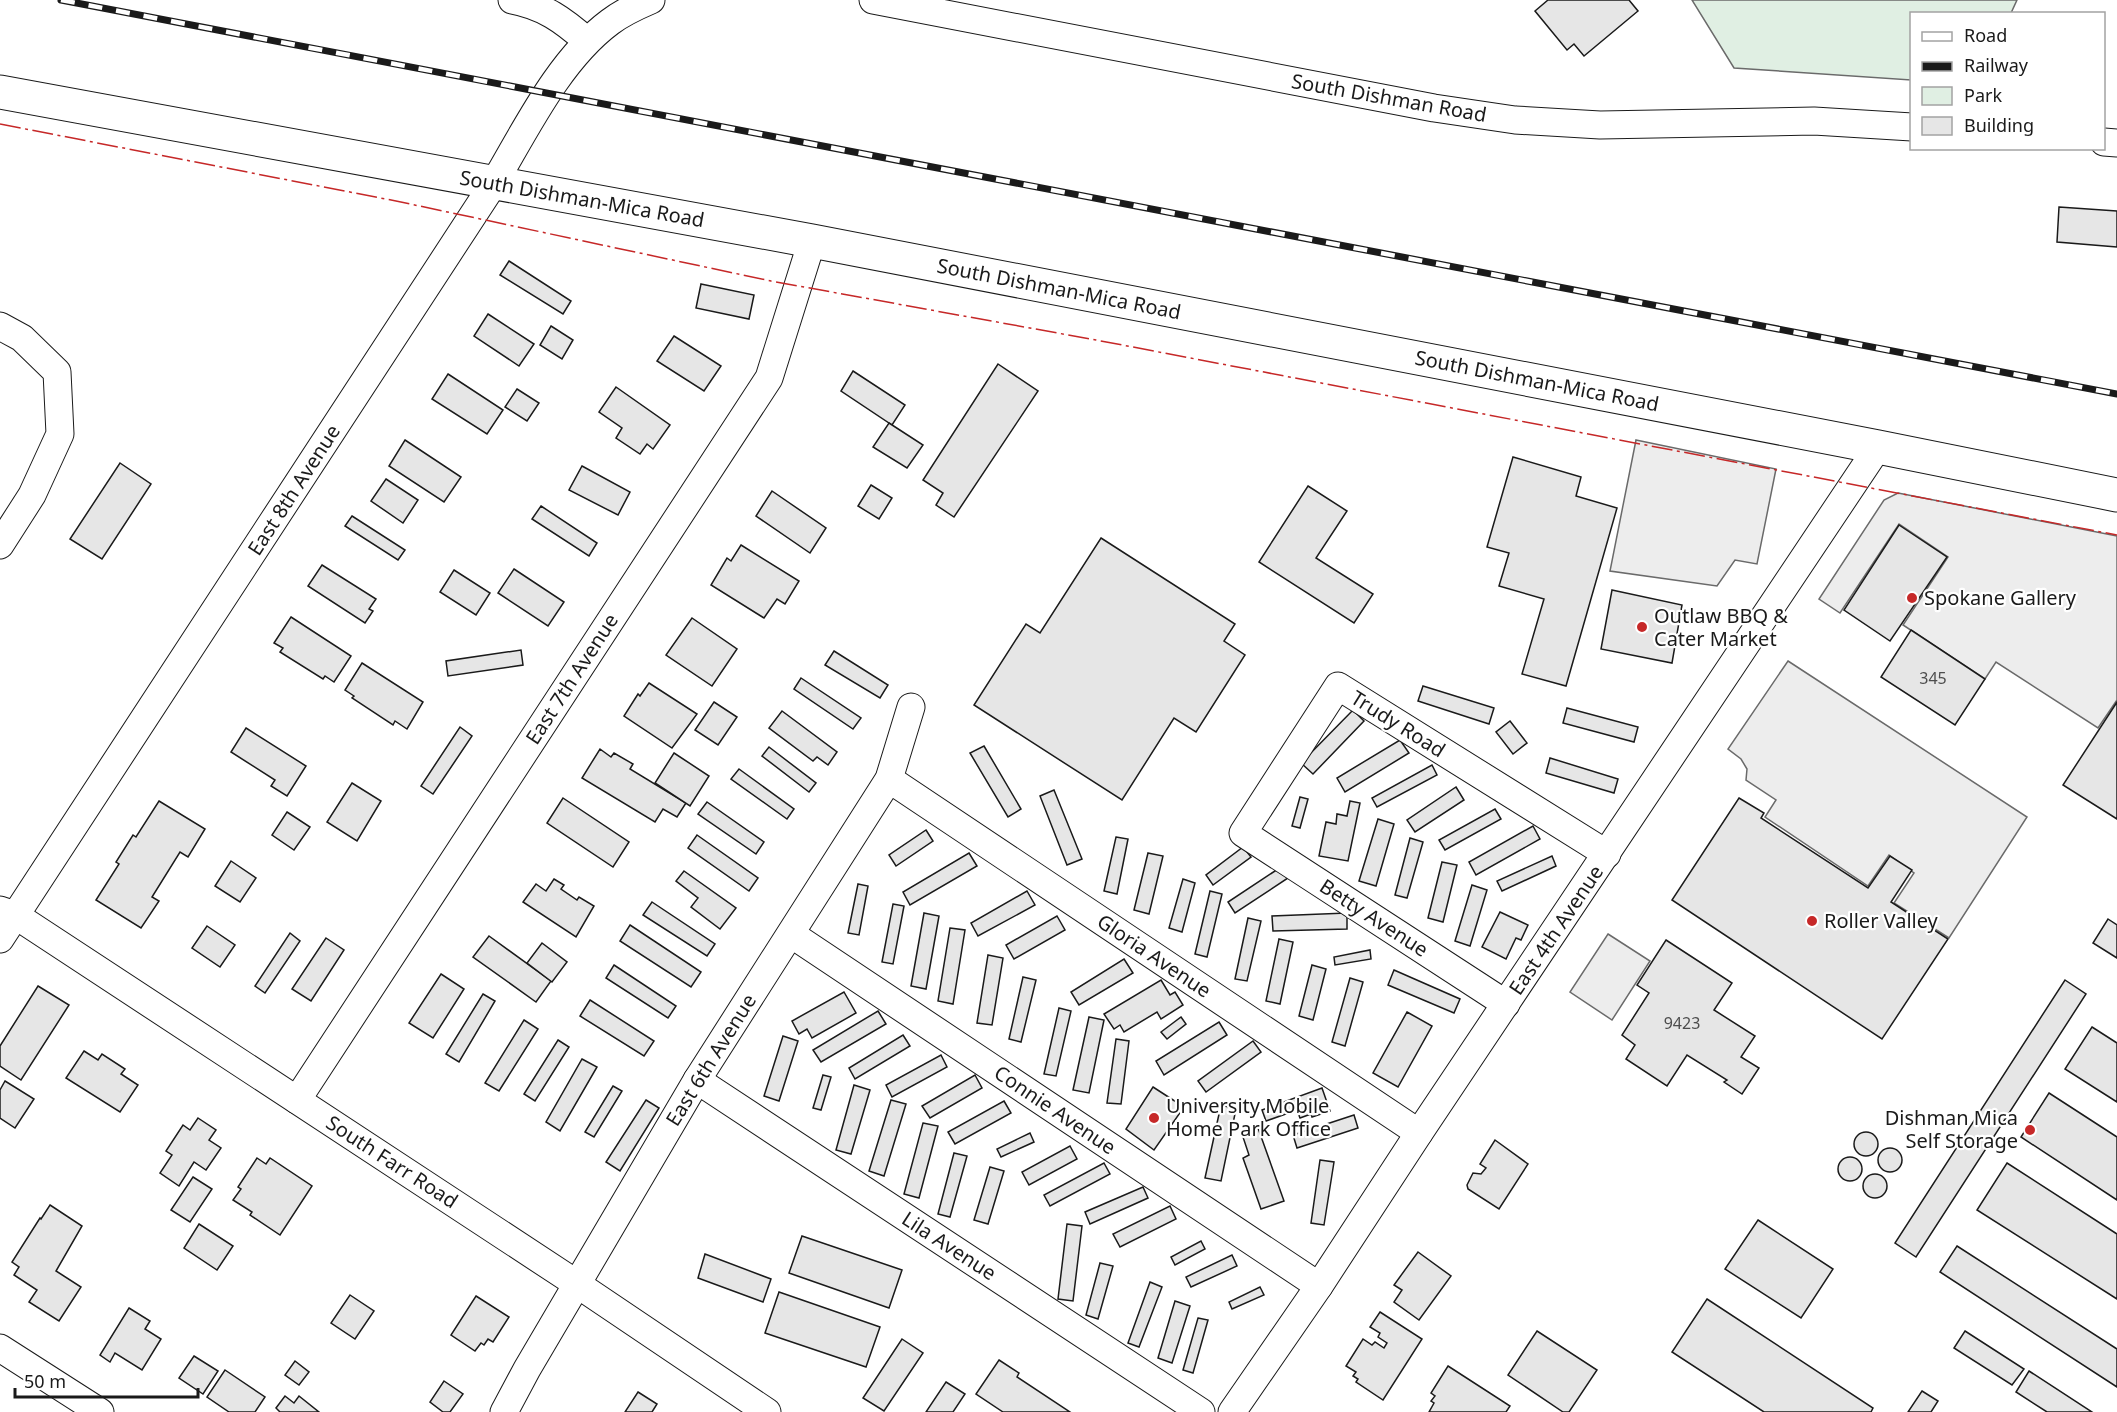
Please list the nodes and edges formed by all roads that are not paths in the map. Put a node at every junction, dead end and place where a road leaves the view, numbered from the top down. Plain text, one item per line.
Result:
1 (512, 0) edge
2 (651, 0) edge
3 (873, 0) edge
4 (587, 41) junction
5 (0, 92) edge
6 (1910, 127) edge
7 (494, 183) junction
8 (812, 241) junction
9 (0, 326) edge
10 (1878, 447) junction
11 (2117, 495) edge
12 (0, 545) edge
13 (911, 708) dead end
14 (889, 779) junction
15 (1243, 833) joint
16 (1607, 854) junction
17 (0, 892) edge
18 (8, 912) edge
19 (791, 934) junction
20 (0, 939) edge
21 (1506, 1004) junction
22 (697, 1080) junction
23 (297, 1100) junction
24 (1419, 1133) junction
25 (577, 1284) junction
26 (1319, 1286) junction
27 (0, 1348) edge
28 (100, 1412) edge
29 (504, 1412) edge
30 (767, 1412) edge
31 (1201, 1412) edge
32 (1232, 1412) edge

1 - 4 street
2 - 4 street
3 - 6 street, South Dishman Road
4 - 7 street, East 8th Avenue
5 - 7 main road, South Dishman-Mica Road
7 - 8 main road, South Dishman-Mica Road
7 - 18 street, East 8th Avenue
8 - 10 main road, South Dishman-Mica Road
8 - 23 street, East 7th Avenue
9 - 12 street
10 - 11 main road, South Dishman-Mica Road
10 - 16 street, East 4th Avenue
13 - 14 street, East 6th Avenue
14 - 19 street, East 6th Avenue
14 - 24 street, Gloria Avenue
15 - 16 street, Trudy Road
15 - 21 street, Betty Avenue
16 - 21 street, East 4th Avenue
17 - 18 street, South Farr Road
18 - 20 street, East 8th Avenue
18 - 23 street, South Farr Road
19 - 22 street, East 6th Avenue
19 - 26 street, Connie Avenue
21 - 24 street, East 4th Avenue
22 - 25 street, East 6th Avenue
22 - 31 street, Lila Avenue
23 - 25 street, South Farr Road
24 - 26 street, East 4th Avenue
25 - 29 street, East 6th Avenue
25 - 30 street, South Farr Road
26 - 32 street, East 4th Avenue
27 - 28 street

